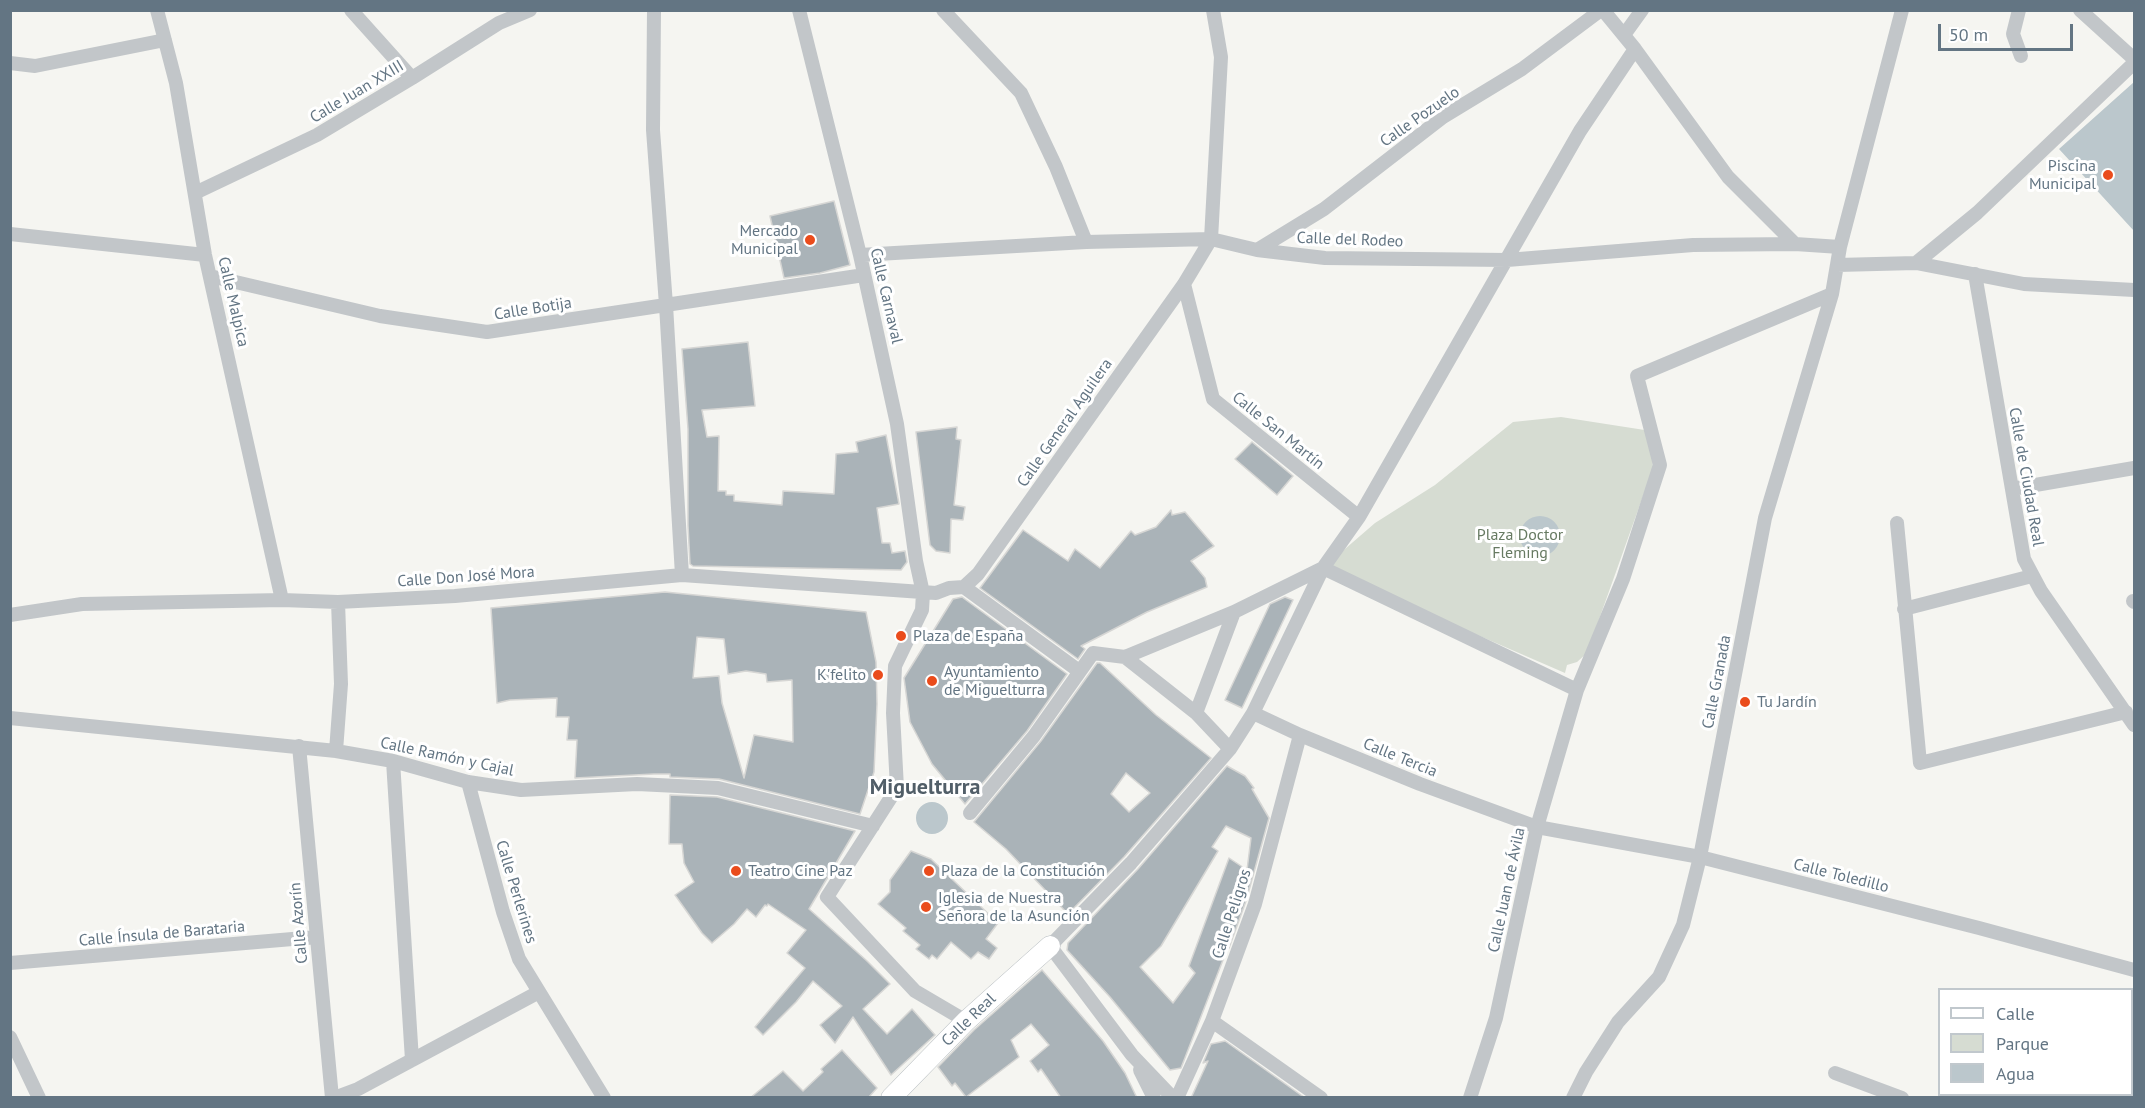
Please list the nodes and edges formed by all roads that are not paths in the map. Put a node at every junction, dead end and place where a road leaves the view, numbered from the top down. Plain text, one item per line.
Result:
1 (157, 10) edge
2 (351, 10) edge
3 (530, 10) edge
4 (654, 10) edge
5 (799, 10) edge
6 (943, 10) edge
7 (1213, 10) edge
8 (1602, 10) edge
9 (1642, 10) edge
10 (1902, 10) edge
11 (2019, 10) edge
12 (2080, 10) edge
13 (1624, 35) junction
14 (165, 40) junction
15 (1635, 49) junction
16 (2021, 56) dead end
17 (2134, 59) edge
18 (10, 63) edge
19 (2134, 63) edge
20 (412, 78) junction
21 (195, 193) junction
22 (10, 234) edge
23 (1211, 240) junction
24 (1086, 242) junction
25 (1795, 244) junction
26 (1840, 247) junction
27 (1257, 250) junction
28 (205, 255) junction
29 (860, 255) junction
30 (1507, 260) junction
31 (1916, 263) junction
32 (1837, 265) junction
33 (1975, 274) junction
34 (864, 275) junction
35 (210, 276) junction
36 (1184, 284) junction
37 (2134, 291) edge
38 (1832, 294) junction
39 (666, 305) junction
40 (2134, 468) edge
41 (2012, 489) junction
42 (1359, 517) junction
43 (1897, 523) dead end
44 (1323, 568) junction
45 (682, 575) junction
46 (2032, 576) junction
47 (964, 587) junction
48 (923, 593) junction
49 (282, 600) junction
50 (338, 602) junction
51 (1904, 609) junction
52 (1234, 612) junction
53 (10, 615) edge
54 (1125, 657) junction
55 (1079, 671) junction
56 (1577, 690) junction
57 (2126, 712) junction
58 (1196, 713) junction
59 (1253, 713) junction
60 (10, 718) edge
61 (2134, 725) edge
62 (1300, 735) junction
63 (299, 746) junction
64 (1230, 749) junction
65 (336, 751) junction
66 (393, 761) junction
67 (468, 782) junction
68 (970, 813) dead end
69 (873, 826) junction
70 (1537, 827) junction
71 (1700, 857) junction
72 (316, 937) junction
73 (1050, 946) junction
74 (10, 963) edge
75 (2134, 970) edge
76 (539, 992) junction
77 (966, 1021) junction
78 (1212, 1021) junction
79 (10, 1037) edge
80 (1132, 1054) junction
81 (412, 1060) junction
82 (1835, 1073) dead end
83 (1880, 1094) edge
84 (39, 1098) edge
85 (333, 1098) edge
86 (604, 1098) edge
87 (891, 1098) edge
88 (1154, 1098) edge
89 (1175, 1098) edge
90 (1321, 1098) edge
91 (1470, 1098) edge
92 (1573, 1098) edge
93 (1902, 1098) edge

1 - 14 street, Calle Malpica
2 - 20 street
3 - 20 street, Calle Juan XXIII
4 - 39 street
5 - 29 street, Calle Carnaval
6 - 24 street
7 - 23 street
8 - 13 street
8 - 27 street, Calle Pozuelo
9 - 13 street
10 - 26 street, Calle Granada
11 - 16 street
12 - 17 street
13 - 15 street
14 - 18 street
14 - 21 street, Calle Malpica
15 - 25 street
15 - 30 street
19 - 31 street
20 - 21 street, Calle Juan XXIII
21 - 28 street, Calle Malpica
22 - 28 street
23 - 24 street, Calle del Rodeo
23 - 27 street, Calle del Rodeo
23 - 36 street, Calle General Aguilera
24 - 29 street, Calle del Rodeo
25 - 26 street, Calle del Rodeo
25 - 30 street, Calle del Rodeo
26 - 32 street, Calle Granada
27 - 30 street, Calle del Rodeo
28 - 35 street, Calle Malpica
29 - 34 street, Calle Carnaval
30 - 42 street
31 - 32 street
31 - 33 street
32 - 38 street, Calle Granada
33 - 37 street
33 - 41 street, Calle de Ciudad Real
34 - 39 street, Calle Botija
34 - 48 street, Calle Carnaval
35 - 39 street, Calle Botija
35 - 49 street, Calle Malpica
36 - 42 street, Calle San Martín
36 - 47 street, Calle General Aguilera
38 - 56 street, Calle Juan de Ávila
38 - 71 street, Calle Granada
39 - 45 street
40 - 41 street
41 - 46 street, Calle de Ciudad Real
42 - 44 street
43 - 51 street
44 - 52 street
44 - 56 street
44 - 59 street
45 - 48 street, Calle Don José Mora
45 - 50 street, Calle Don José Mora
46 - 51 street
46 - 57 street, Calle de Ciudad Real
47 - 48 street
47 - 55 street
48 - 69 street
49 - 50 street, Calle Don José Mora
49 - 53 street, Calle Don José Mora
50 - 65 street
51 - 57 street
52 - 54 street
52 - 58 street
54 - 55 street
54 - 58 street
55 - 68 street
56 - 70 street, Calle Juan de Ávila
57 - 61 street, Calle de Ciudad Real
58 - 64 street
59 - 62 street, Calle Tercia
59 - 64 street
60 - 63 street, Calle Ramón y Cajal
62 - 70 street, Calle Tercia
62 - 78 street, Calle Peligros
63 - 65 street, Calle Ramón y Cajal
63 - 72 street, Calle Azorín
64 - 73 street
65 - 66 street, Calle Ramón y Cajal
66 - 67 street, Calle Ramón y Cajal
66 - 81 street
67 - 69 street, Calle Ramón y Cajal
67 - 76 street, Calle Perlerines
69 - 77 street
70 - 71 street, Calle Toledillo
70 - 91 street, Calle Juan de Ávila
71 - 75 street, Calle Toledillo
71 - 92 street, Calle Granada
72 - 74 street, Calle Ínsula de Barataria
72 - 85 street, Calle Azorín
73 - 77 street, Calle Real
73 - 80 street
76 - 81 street
76 - 86 street, Calle Perlerines
77 - 87 street, Calle Real
78 - 89 street, Calle Peligros
78 - 90 street
79 - 84 street
80 - 88 street
80 - 89 street
81 - 85 street
82 - 83 street
83 - 93 street

